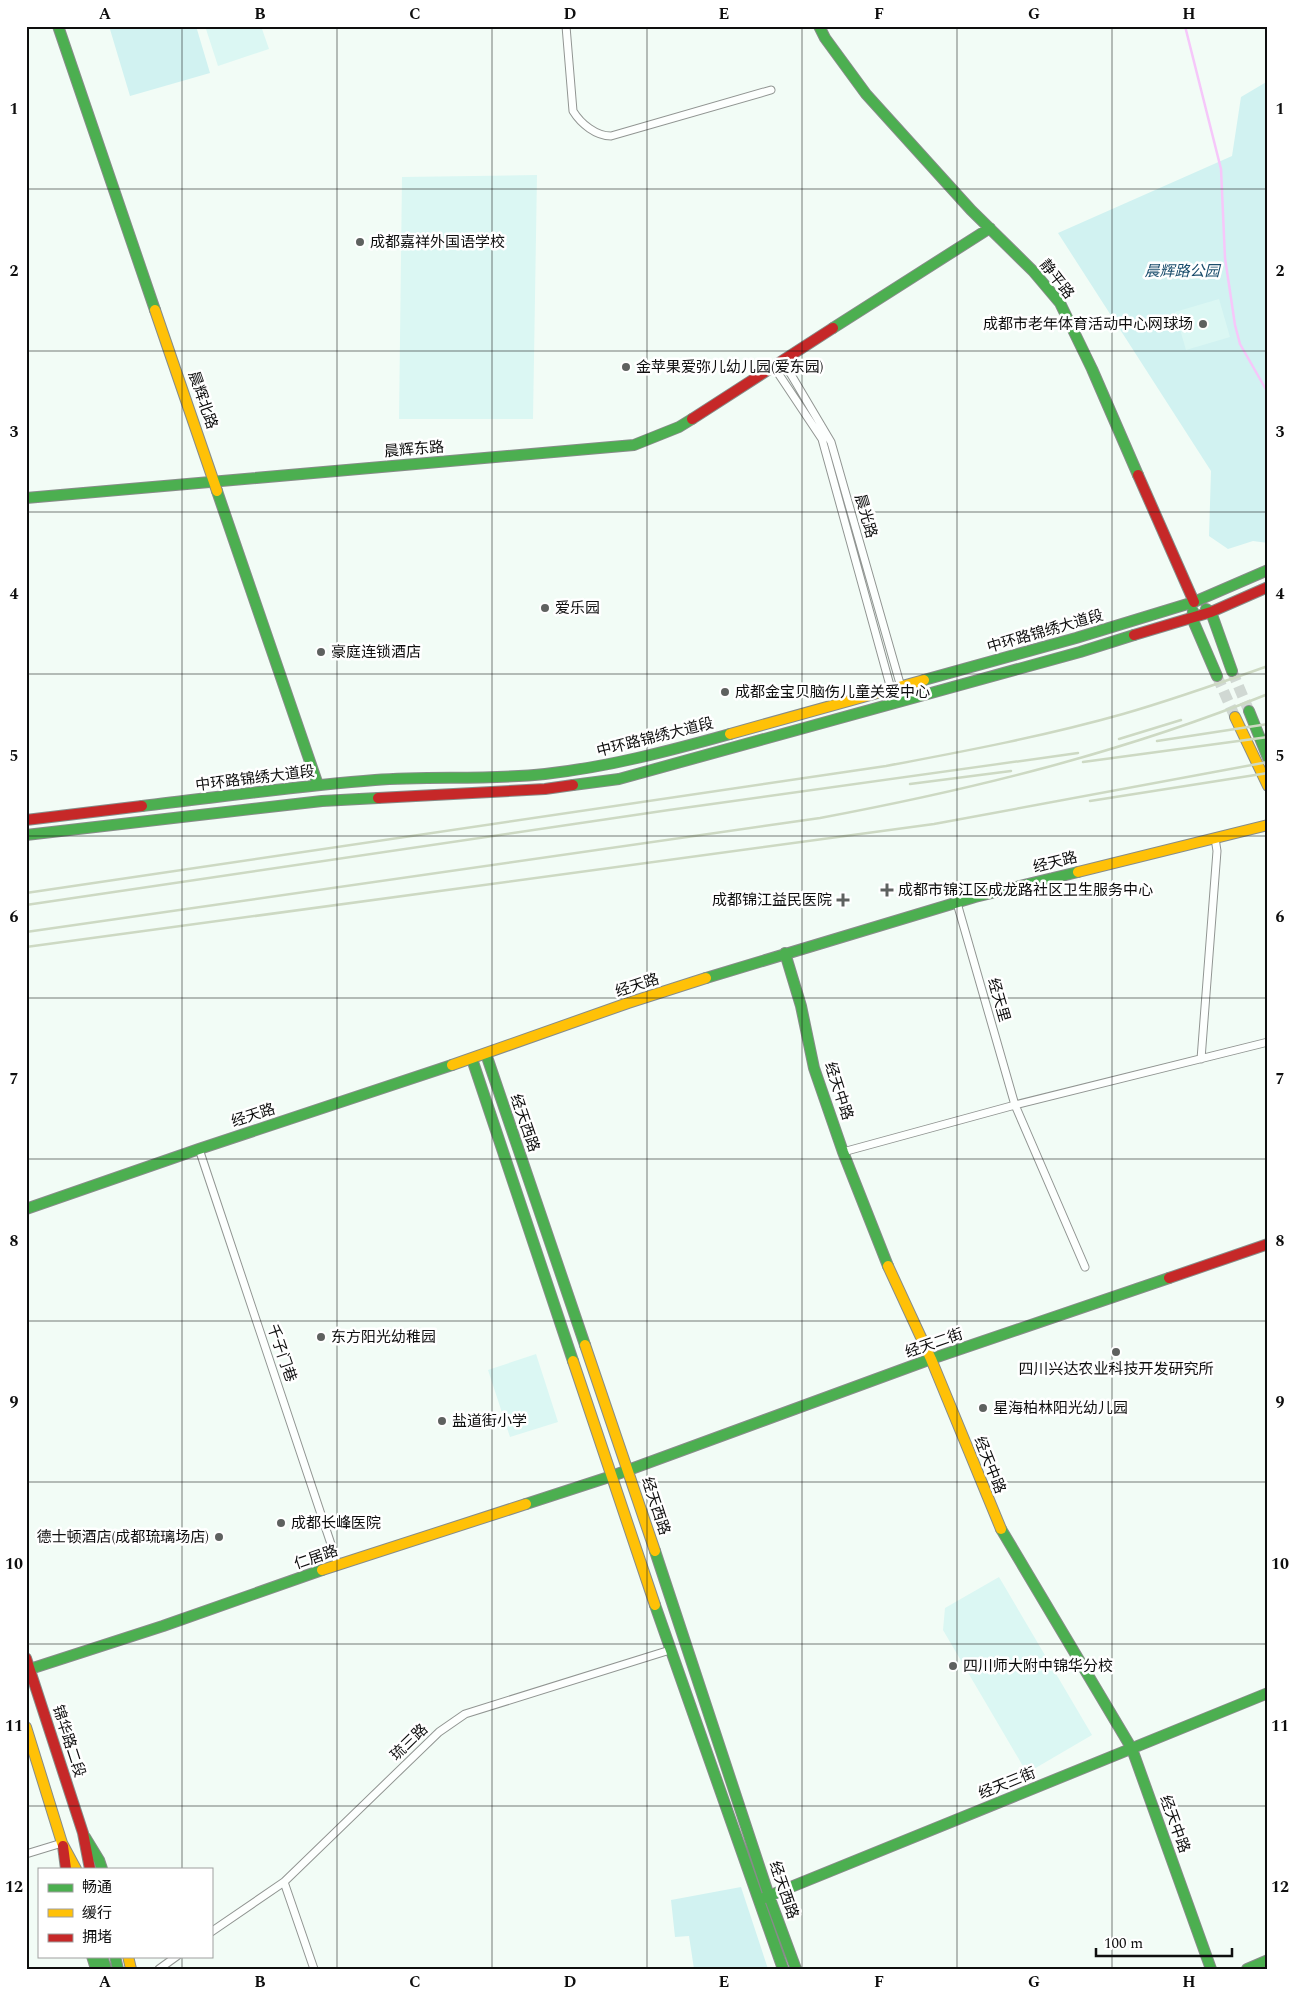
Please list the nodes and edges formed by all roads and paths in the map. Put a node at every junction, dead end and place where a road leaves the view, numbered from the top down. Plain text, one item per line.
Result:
1 (58, 26) edge
2 (566, 26) edge
3 (819, 26) edge
4 (771, 90) dead end
5 (990, 228) junction
6 (778, 364) junction
7 (215, 481) junction
8 (26, 498) edge
9 (1268, 570) edge
10 (1268, 587) edge
11 (1194, 602) junction
12 (1211, 612) junction
13 (1192, 618) junction
14 (1232, 671) tunnel mouth
15 (1217, 676) tunnel mouth
16 (896, 688) junction
17 (1249, 711) tunnel mouth
18 (1235, 717) tunnel mouth
19 (1268, 758) edge
20 (318, 785) junction
21 (1268, 786) edge
22 (26, 820) edge
23 (1268, 825) edge
24 (26, 835) edge
25 (1215, 838) junction
26 (957, 903) junction
27 (785, 953) junction
28 (1268, 1042) edge
29 (486, 1054) junction
30 (472, 1059) junction
31 (1202, 1059) junction
32 (1014, 1105) junction
33 (199, 1149) junction
34 (843, 1152) junction
35 (26, 1210) edge
36 (1268, 1244) edge
37 (1085, 1267) dead end
38 (932, 1359) junction
39 (628, 1470) junction
40 (612, 1476) junction
41 (338, 1565) junction
42 (670, 1650) junction
43 (26, 1658) edge
44 (30, 1669) junction
45 (1268, 1693) edge
46 (26, 1727) edge
47 (1132, 1749) junction
48 (83, 1833) junction
49 (62, 1843) junction
50 (26, 1854) edge
51 (66, 1868) edge
52 (75, 1868) edge
53 (90, 1868) edge
54 (102, 1868) edge
55 (284, 1882) junction
56 (769, 1896) junction
57 (758, 1901) junction
58 (212, 1931) edge
59 (174, 1958) edge
60 (1268, 1960) edge
61 (159, 1969) edge
62 (314, 1969) edge
63 (782, 1969) edge
64 (796, 1969) edge
65 (1211, 1969) edge
66 (1247, 1969) edge

1 - 7 street, 晨辉北路
2 - 4 street
3 - 5 street, 静平路
5 - 6 street, 晨辉东路
5 - 11 street, 静平路
6 - 7 street, 晨辉东路
6 - 16 street, 晨光路
7 - 8 street, 晨辉东路
7 - 20 street, 晨辉北路
9 - 11 street, 中环路锦绣大道段
10 - 12 street, 中环路锦绣大道段
11 - 12 street
11 - 13 street
11 - 16 street, 中环路锦绣大道段
12 - 13 street, 中环路锦绣大道段
12 - 14 street
13 - 15 street
13 - 24 street, 中环路锦绣大道段
16 - 20 street, 中环路锦绣大道段
17 - 19 street
18 - 21 street
20 - 22 street, 中环路锦绣大道段
23 - 25 street, 经天路
25 - 26 street, 经天路
25 - 31 street
26 - 27 street, 经天路
26 - 32 street, 经天里
27 - 29 street, 经天路
27 - 34 street, 经天中路
28 - 31 street
29 - 30 street, 经天路
29 - 39 street, 经天西路
30 - 33 street, 经天路
30 - 40 street, 经天西路
31 - 32 street
32 - 34 street
32 - 37 street, 经天里
33 - 35 street, 经天路
33 - 41 street, 千子门巷
34 - 38 street, 经天中路
36 - 38 street, 经天二街
38 - 39 street, 经天二街
38 - 47 street, 经天中路
39 - 40 street, 经天二街
39 - 56 street, 经天西路
40 - 41 street, 仁居路
40 - 42 street, 经天西路
41 - 44 street, 仁居路
42 - 55 street, 琉三路
42 - 57 street, 经天西路
43 - 44 street, 锦华路二段
44 - 48 street, 锦华路二段
45 - 47 street, 经天三街
46 - 49 street
47 - 56 street, 经天三街
47 - 65 street, 经天中路
48 - 53 street, 锦华路二段
48 - 54 street, 锦华路二段
49 - 50 street
49 - 51 street
49 - 52 street
55 - 58 street, 琉三路
55 - 62 street
56 - 57 street, 经天三街
56 - 64 street, 经天西路
57 - 63 street, 经天西路
59 - 61 street
60 - 66 street

